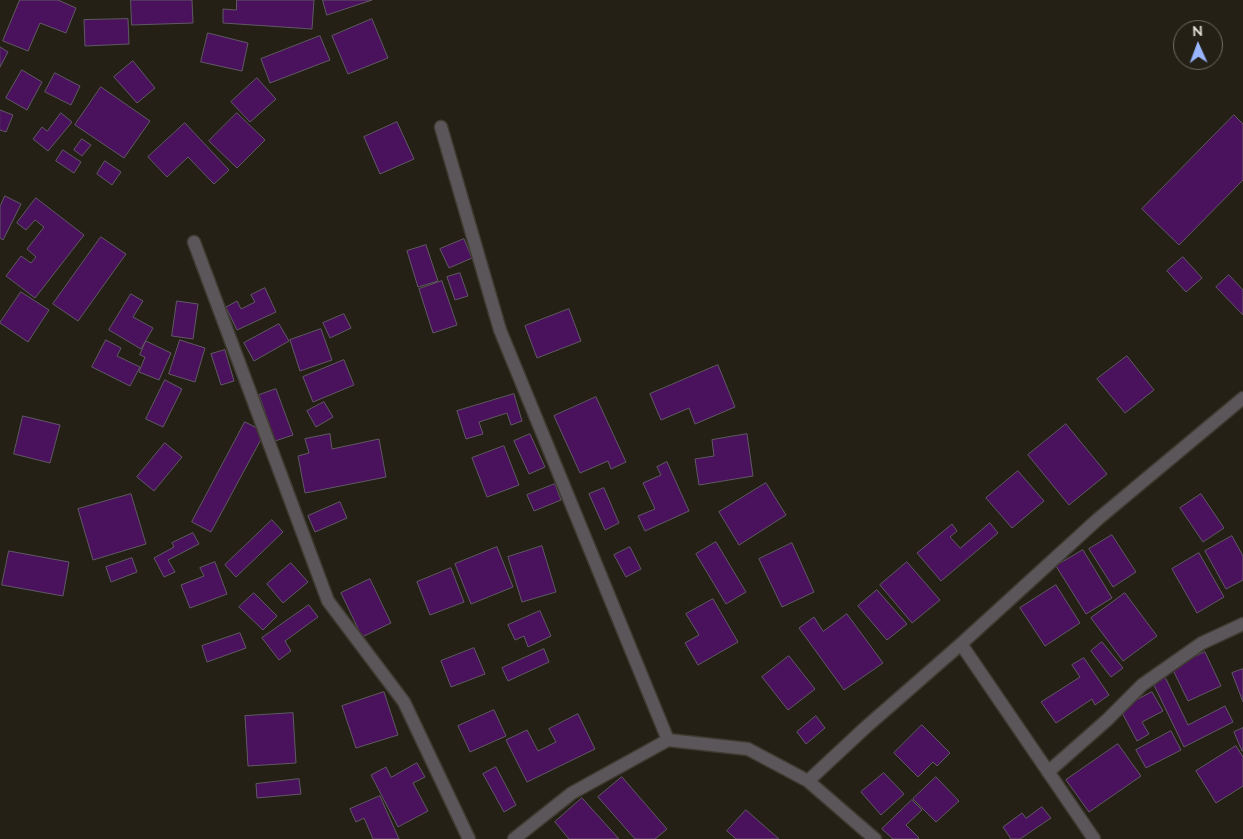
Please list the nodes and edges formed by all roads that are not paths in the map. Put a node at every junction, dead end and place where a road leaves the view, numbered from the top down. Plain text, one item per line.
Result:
1 (440, 127) dead end
2 (194, 242) dead end
3 (1243, 398) edge
4 (1243, 624) edge
5 (961, 644) junction
6 (668, 740) junction
7 (1048, 772) junction
8 (808, 781) junction
9 (469, 839) edge
10 (514, 839) edge
11 (875, 839) edge
12 (1094, 839) edge

1 - 6 street
2 - 9 street
3 - 5 street
4 - 7 street
5 - 7 street
5 - 8 street
6 - 8 street
6 - 10 street
7 - 12 street
8 - 11 street

